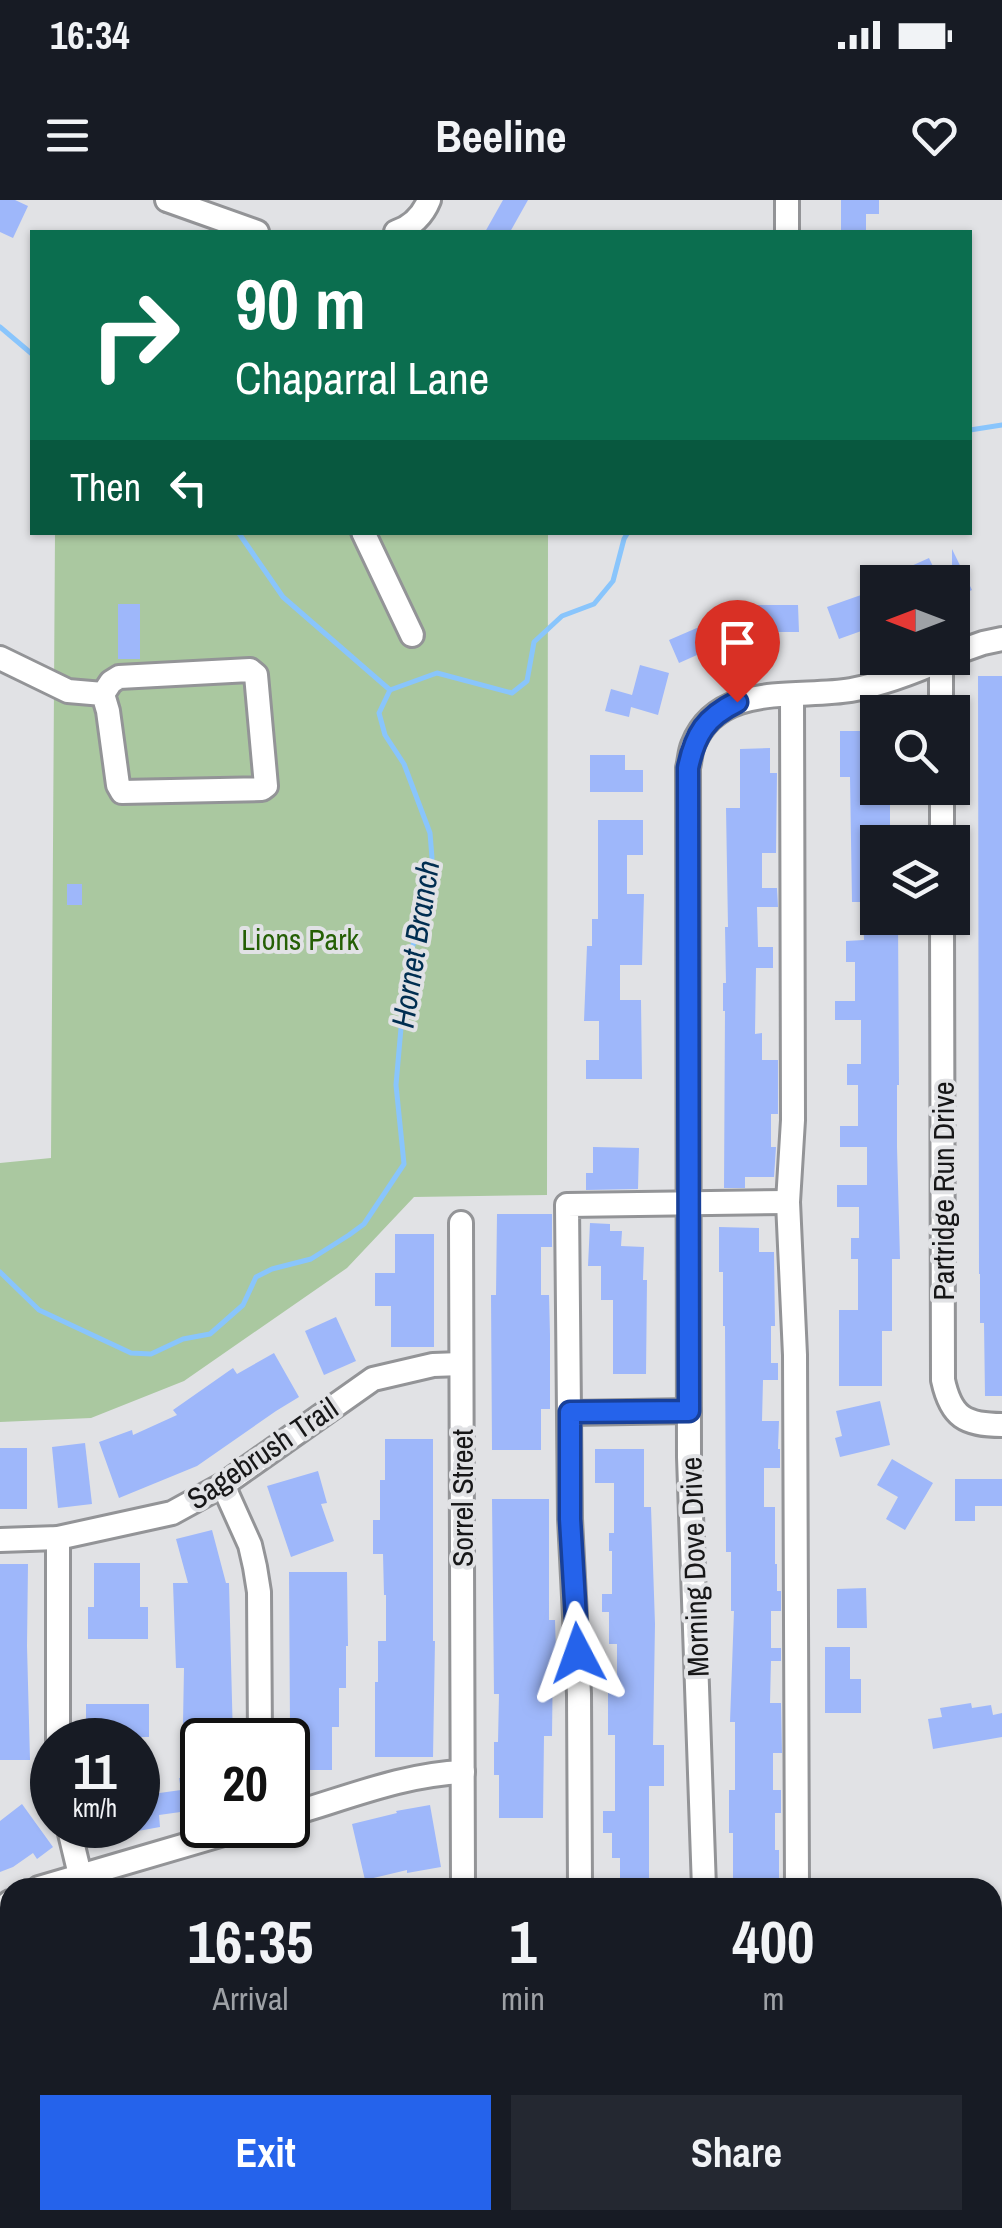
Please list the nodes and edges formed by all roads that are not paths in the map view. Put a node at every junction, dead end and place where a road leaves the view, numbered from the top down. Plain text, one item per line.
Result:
1 (167, 200) edge
2 (429, 200) edge
3 (786, 200) edge
4 (250, 230) edge
5 (402, 230) edge
6 (787, 230) edge
7 (364, 535) edge
8 (412, 635) dead end
9 (1002, 639) edge
10 (970, 648) edge
11 (0, 658) edge
12 (896, 675) edge
13 (102, 694) junction
14 (792, 695) junction
15 (942, 935) edge
16 (788, 1202) junction
17 (688, 1204) junction
18 (461, 1223) dead end
19 (461, 1364) junction
20 (689, 1411) junction
21 (570, 1412) junction
22 (1002, 1425) edge
23 (223, 1484) junction
24 (58, 1538) junction
25 (0, 1540) edge
26 (58, 1718) edge
27 (260, 1718) edge
28 (463, 1772) junction
29 (310, 1809) edge
30 (180, 1847) edge
31 (73, 1848) edge
32 (80, 1876) junction
33 (73, 1878) edge
34 (463, 1878) edge
35 (580, 1878) edge
36 (704, 1878) edge
37 (797, 1878) edge

1 - 4 street
2 - 5 street
3 - 6 street
7 - 8 street
9 - 10 street, Morning Dove Drive
11 - 13 street
12 - 14 street, Morning Dove Drive
13 - 13 street
14 - 16 street
14 - 17 street, Morning Dove Drive
15 - 22 street, Partridge Run Drive
16 - 17 street
16 - 37 street
17 - 20 street, Morning Dove Drive
17 - 21 street
18 - 19 street, Sorrel Street
19 - 23 street, Sagebrush Trail
19 - 28 street, Sorrel Street
20 - 21 street
20 - 36 street, Morning Dove Drive
21 - 35 street
23 - 24 street, Sagebrush Trail
23 - 27 street
24 - 25 street, Sagebrush Trail
24 - 26 street
28 - 29 street
28 - 34 street, Sorrel Street
30 - 32 street
31 - 32 street
32 - 33 street

